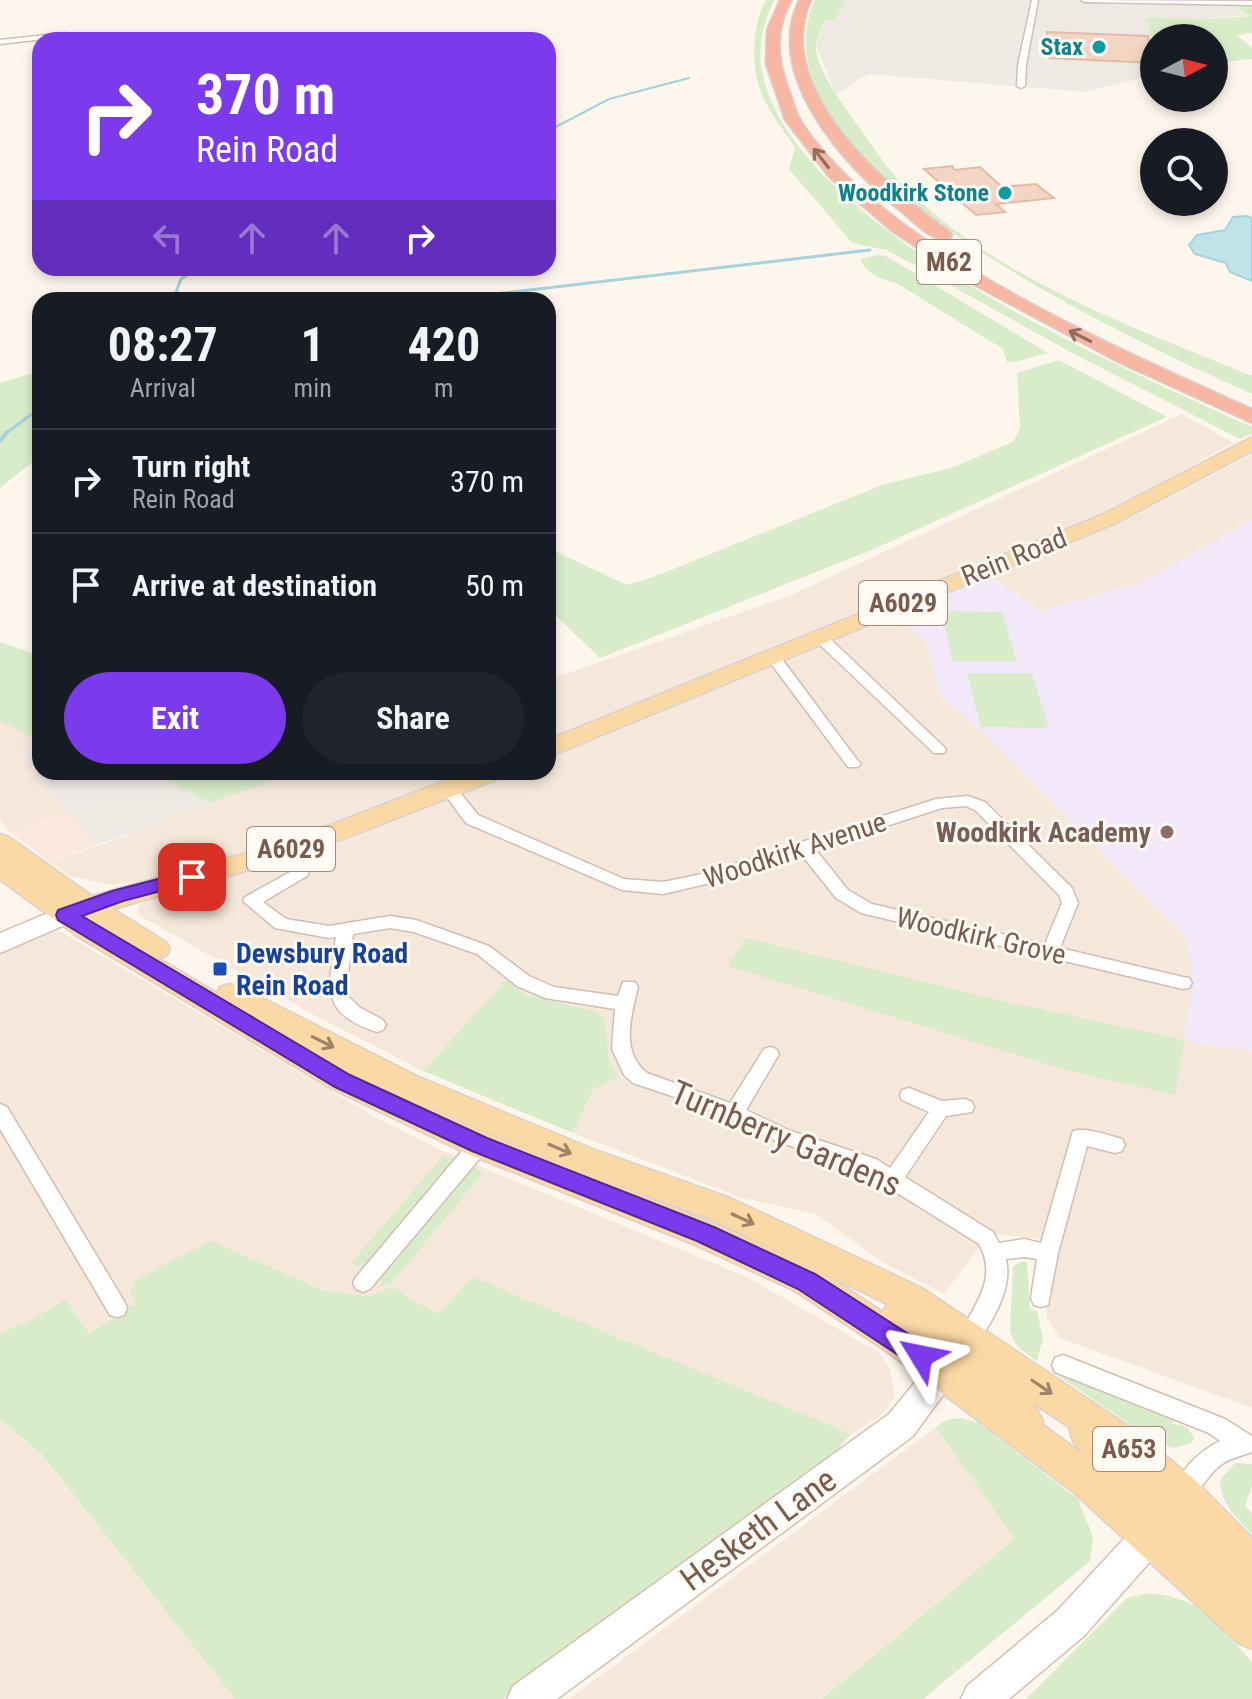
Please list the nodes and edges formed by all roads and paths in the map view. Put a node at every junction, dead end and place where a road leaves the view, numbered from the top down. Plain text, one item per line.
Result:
1 (786, 0) edge
2 (805, 0) edge
3 (1035, 0) edge
4 (1084, 0) edge
5 (1252, 3) edge
6 (1231, 4) junction
7 (1245, 14) dead end
8 (32, 38) edge
9 (0, 42) edge
10 (1021, 86) dead end
11 (1252, 401) edge
12 (1252, 417) edge
13 (1252, 443) edge
14 (820, 637) junction
15 (774, 658) junction
16 (556, 746) edge
17 (913, 747) dead end
18 (853, 764) dead end
19 (471, 780) edge
20 (449, 789) junction
21 (0, 843) edge
22 (804, 847) junction
23 (0, 867) edge
24 (301, 872) dead end
25 (76, 911) junction
26 (345, 931) junction
27 (0, 944) edge
28 (1050, 952) junction
29 (1183, 983) dead end
30 (377, 1025) dead end
31 (770, 1054) dead end
32 (909, 1095) dead end
33 (965, 1107) dead end
34 (941, 1109) junction
35 (735, 1111) junction
36 (0, 1112) edge
37 (479, 1145) junction
38 (1115, 1145) dead end
39 (894, 1178) junction
40 (996, 1252) junction
41 (1048, 1253) junction
42 (863, 1276) junction
43 (363, 1283) dead end
44 (1041, 1298) dead end
45 (117, 1308) dead end
46 (969, 1338) junction
47 (1063, 1365) dead end
48 (944, 1372) junction
49 (1074, 1409) junction
50 (1248, 1444) edge
51 (1039, 1445) junction
52 (1182, 1493) junction
53 (1151, 1537) junction
54 (1252, 1565) edge
55 (1252, 1604) edge
56 (1252, 1629) edge
57 (526, 1699) edge
58 (980, 1699) edge

12 -> 1 highway, M62
2 - 11 highway, M62
3 - 10 street
4 - 6 street
5 - 6 street
6 - 7 street
8 - 9 street
13 - 14 main road, Rein Road / A6029
14 - 15 main road, Rein Road / A6029
14 - 17 street
15 - 16 main road, Rein Road / A6029
15 - 18 street
19 - 20 main road, A6029
20 - 22 street, Woodkirk Avenue
20 - 25 main road, A6029
21 - 25 main road, A653
22 - 28 street, Woodkirk Grove
22 - 28 street, Woodkirk Avenue
23 - 25 main road, A653
24 - 26 street, Turnberry Gardens
25 - 27 street
25 - 37 main road, A653
25 -> 42 main road, A653
26 - 30 street
26 - 35 street, Turnberry Gardens
28 - 29 street, Woodkirk Grove
31 - 35 street
32 - 34 street
33 - 34 street
34 - 39 street
35 - 39 street, Turnberry Gardens
36 - 45 street
37 - 43 street
37 - 48 main road, A653
38 - 41 street
39 - 40 street, Turnberry Gardens
40 - 41 street
40 - 46 street
41 - 44 street
42 - 46 main road, A653
42 - 48 main road
46 - 48 street, Hesketh Lane
46 -> 49 main road, A653
46 - 51 main road
47 - 50 street
48 - 51 main road, A653
48 - 57 street, Hesketh Lane
49 - 52 main road, A653
49 - 53 main road
50 - 52 street
51 - 53 main road, A653
52 - 53 street
52 - 54 main road, A653
52 - 55 main road
53 - 56 main road, A653
53 - 58 street

